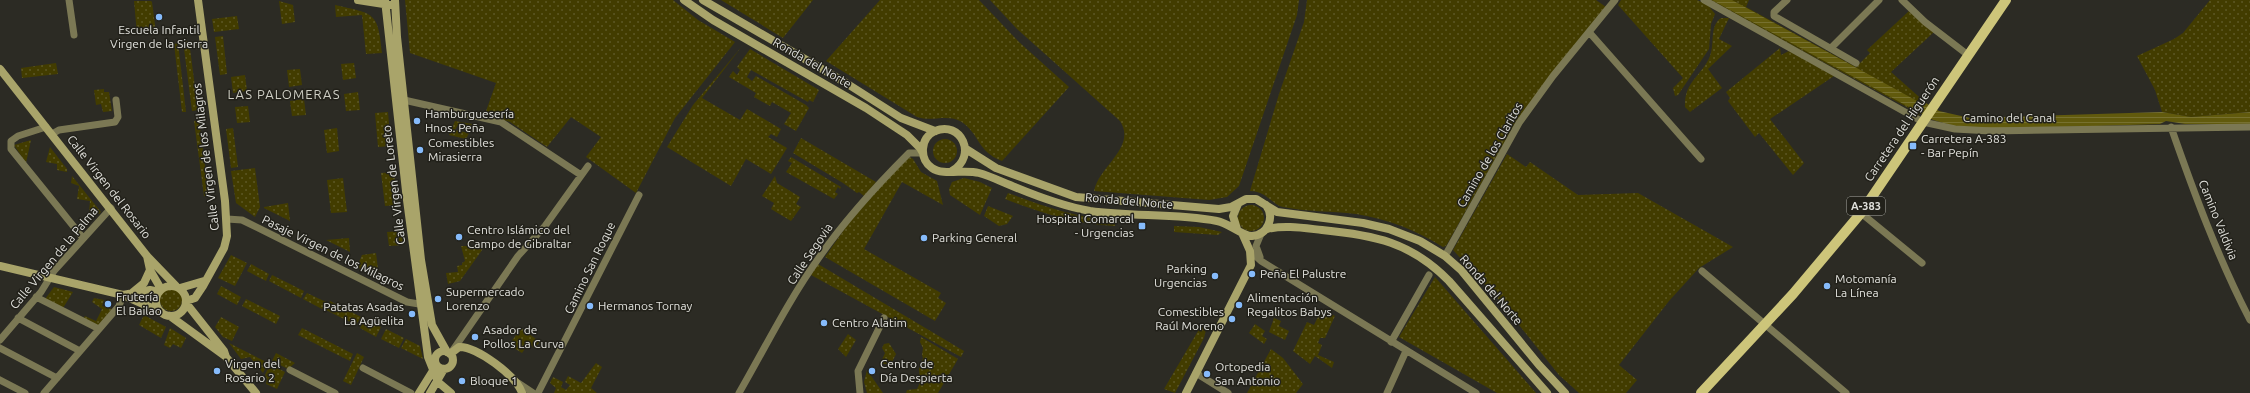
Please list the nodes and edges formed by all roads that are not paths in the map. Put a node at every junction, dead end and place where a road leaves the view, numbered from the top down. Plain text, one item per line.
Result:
1 (69, 0) edge
2 (198, 0) edge
3 (358, 0) edge
4 (684, 0) edge
5 (703, 0) edge
6 (1616, 0) edge
7 (1704, 0) edge
8 (1787, 0) edge
9 (1879, 0) edge
10 (1902, 0) edge
11 (2006, 0) edge
12 (385, 3) edge
13 (395, 3) edge
14 (1590, 32) junction
15 (74, 35) dead end
16 (1831, 48) junction
17 (1968, 55) junction
18 (1856, 62) dead end
19 (0, 69) edge
20 (116, 100) dead end
21 (404, 100) junction
22 (1923, 122) junction
23 (2250, 126) edge
24 (2171, 127) junction
25 (49, 131) junction
26 (935, 131) junction
27 (966, 149) junction
28 (923, 153) junction
29 (1700, 159) dead end
30 (588, 166) dead end
31 (952, 171) junction
32 (581, 174) junction
33 (639, 195) dead end
34 (1238, 204) junction
35 (1264, 204) junction
36 (110, 208) junction
37 (1861, 213) junction
38 (227, 219) junction
39 (1239, 231) junction
40 (1264, 231) junction
41 (82, 238) junction
42 (1251, 255) junction
43 (148, 256) junction
44 (1445, 256) junction
45 (1264, 262) junction
46 (1922, 263) dead end
47 (0, 266) edge
48 (150, 270) junction
49 (1702, 271) dead end
50 (1429, 275) dead end
51 (49, 279) junction
52 (204, 281) junction
53 (178, 287) junction
54 (160, 290) junction
55 (132, 293) junction
56 (123, 295) junction
57 (36, 297) junction
58 (186, 302) junction
59 (425, 305) junction
60 (161, 312) junction
61 (170, 316) junction
62 (18, 318) junction
63 (884, 318) dead end
64 (2250, 320) edge
65 (1766, 324) junction
66 (98, 329) junction
67 (0, 340) edge
68 (1391, 342) junction
69 (0, 348) edge
70 (455, 348) junction
71 (1406, 351) junction
72 (80, 352) junction
73 (226, 357) junction
74 (436, 366) junction
75 (363, 368) dead end
76 (290, 370) dead end
77 (1196, 373) junction
78 (57, 378) junction
79 (0, 380) edge
80 (438, 382) junction
81 (517, 383) junction
82 (25, 393) edge
83 (44, 393) edge
84 (256, 393) edge
85 (335, 393) edge
86 (411, 393) edge
87 (419, 393) edge
88 (430, 393) edge
89 (451, 393) edge
90 (522, 393) edge
91 (533, 393) edge
92 (538, 393) edge
93 (739, 393) edge
94 (860, 393) edge
95 (1186, 393) edge
96 (1228, 393) edge
97 (1387, 393) edge
98 (1476, 393) edge
99 (1547, 393) edge
100 (1565, 393) edge
101 (1701, 393) edge
102 (1846, 393) edge

1 - 15 street
2 - 38 main road, Calle Virgen de los Milagros
3 - 12 main road
4 - 28 main road, Ronda del Norte
5 - 26 main road, Ronda del Norte
6 - 14 street, Camino de los Claritos
7 - 22 street, Camino del Canal
8 - 16 street
9 - 16 street
10 - 17 street
11 - 17 main road, Carretera del Higuerón / A-383
12 - 13 main road
12 - 59 main road, Calle Virgen de Loreto
13 - 21 main road, Calle Virgen de Loreto
14 - 29 street
14 - 44 street, Camino de los Claritos
16 - 18 street
17 - 22 main road, Carretera del Higuerón / A-383
19 - 25 main road, Calle Virgen del Rosario
20 - 25 street, Calle Virgen del Rosario
21 - 32 street
21 - 59 main road, Calle Virgen de Loreto
22 - 24 street, Camino del Canal
22 - 37 main road, Carretera del Higuerón / A-383
23 - 24 street, Camino del Canal
24 - 64 street, Camino Valdivia
25 - 36 main road, Calle Virgen del Rosario
25 - 41 street
26 - 27 main road
26 - 28 main road
27 - 31 main road
27 - 34 main road, Ronda del Norte
28 - 31 main road
28 - 93 street, Calle Segovia
30 - 32 street
31 - 39 main road, Ronda del Norte
32 - 70 street
33 - 92 street, Camino San Roque
34 - 35 main road, Ronda del Norte
34 - 39 main road
35 - 40 main road
35 - 44 main road, Ronda del Norte
36 - 41 street, Calle Virgen de la Palma
36 - 43 main road, Calle Virgen del Rosario
37 - 46 street
37 - 65 main road, Carretera del Higuerón / A-383
38 - 52 main road, Calle Virgen de los Milagros
38 - 59 street, Pasaje Virgen de los Milagros
39 - 40 main road, Ronda del Norte
39 - 42 main road
40 - 45 street
40 - 99 main road, Ronda del Norte
41 - 51 street, Calle Virgen de la Palma
42 - 45 street
42 - 77 main road
43 - 48 main road, Calle Virgen del Rosario
43 - 53 main road, Calle Virgen del Rosario
44 - 100 main road, Ronda del Norte
45 - 68 street
47 - 51 main road
48 - 54 main road, Calle Virgen del Rosario
48 - 55 main road
49 - 65 street
50 - 68 street
51 - 56 main road
51 - 57 street, Calle Virgen de la Palma
52 - 53 main road
52 - 58 main road, Calle Virgen de los Milagros
53 - 54 main road
53 - 58 main road
54 - 55 main road
54 - 60 main road
55 - 56 main road
56 - 60 main road
56 - 66 street
57 - 62 street, Calle Virgen de la Palma
57 - 66 street
58 - 61 main road
58 - 73 main road
59 - 70 main road, Calle Virgen de Loreto
59 - 74 main road, Calle Virgen de Loreto
60 - 61 main road
61 - 73 main road
62 - 67 street, Calle Virgen de la Palma
62 - 72 street
63 - 94 street
65 - 101 main road, Carretera del Higuerón / A-383
65 - 102 street
66 - 72 street
68 - 71 street
69 - 78 street
70 - 74 main road
70 - 74 main road
70 - 81 main road
71 - 97 street
71 - 98 street
72 - 78 street
73 - 84 main road
74 - 80 main road, Calle Virgen de Loreto
74 - 87 main road
75 - 86 street
76 - 85 street
77 - 95 main road
77 - 96 street
78 - 83 street
79 - 82 street
80 - 88 main road
80 - 89 main road
81 - 90 main road
81 - 91 street

